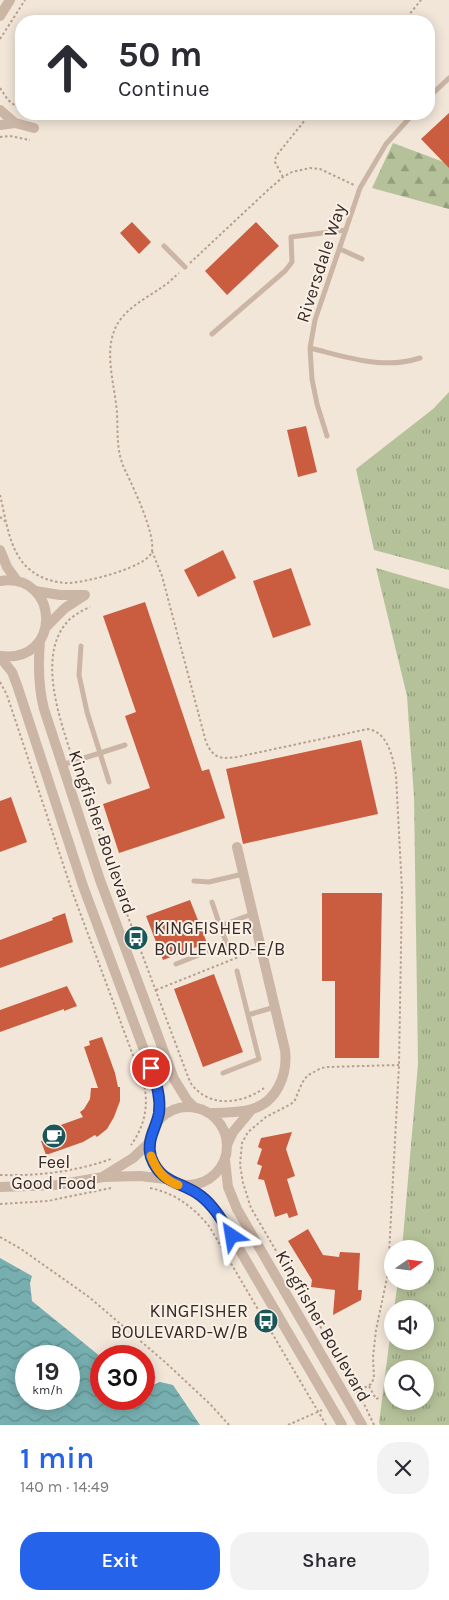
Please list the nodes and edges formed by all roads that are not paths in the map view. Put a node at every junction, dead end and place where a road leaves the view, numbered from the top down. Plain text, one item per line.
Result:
1 (10, 0) edge
2 (0, 16) edge
3 (449, 78) edge
4 (435, 91) edge
5 (0, 110) edge
6 (408, 120) edge
7 (15, 123) junction
8 (0, 125) edge
9 (34, 128) dead end
10 (346, 230) junction
11 (164, 246) dead end
12 (340, 249) junction
13 (362, 259) dead end
14 (185, 267) road end
15 (212, 334) dead end
16 (310, 348) junction
17 (420, 358) dead end
18 (327, 436) dead end
19 (0, 550) edge
20 (0, 581) edge
21 (17, 581) junction
22 (35, 591) junction
23 (46, 627) junction
24 (40, 641) junction
25 (81, 646) dead end
26 (0, 656) edge
27 (125, 745) dead end
28 (100, 753) junction
29 (61, 765) junction
30 (109, 782) dead end
31 (237, 848) dead end
32 (243, 874) junction
33 (194, 881) dead end
34 (212, 902) dead end
35 (252, 914) junction
36 (220, 926) junction
37 (176, 964) dead end
38 (237, 971) dead end
39 (274, 1007) junction
40 (248, 1015) junction
41 (223, 1074) dead end
42 (195, 1108) junction
43 (252, 1109) junction
44 (209, 1113) junction
45 (156, 1124) junction
46 (149, 1142) junction
47 (227, 1145) junction
48 (225, 1160) junction
49 (103, 1177) junction
50 (166, 1179) junction
51 (184, 1186) junction
52 (0, 1187) edge
53 (342, 1425) edge
54 (362, 1425) edge

1 - 2 street
3 - 4 lane
5 - 7 street
6 - 10 lane, Riversdale Way
7 - 8 street
7 - 9 street
10 - 12 lane, Riversdale Way
10 - 15 lane
11 - 14 lane
12 - 13 lane
12 - 16 lane, Riversdale Way
16 - 17 lane
16 - 18 lane, Riversdale Way
19 - 21 street
20 - 21 street
21 - 22 street
22 - 23 street
22 - 23 street
23 - 24 street
24 - 26 street
24 - 29 street, Kingfisher Boulevard
25 - 28 lane
26 - 45 street, Kingfisher Boulevard
27 - 28 lane
28 - 29 lane
28 - 30 lane
29 - 42 street, Kingfisher Boulevard
31 - 32 street
32 - 33 lane
32 - 35 street
34 - 36 lane
35 - 36 lane
35 - 39 street
36 - 37 lane
38 - 40 lane
39 - 40 lane
39 - 43 street
40 - 41 lane
42 - 44 street
42 - 45 street
43 - 44 street
43 - 47 street
44 - 47 street
45 - 46 street
46 - 49 street
46 - 50 street
47 - 48 street
48 - 51 street
48 - 54 street, Kingfisher Boulevard
49 - 50 street
49 - 52 street
50 - 51 street
51 - 53 street, Kingfisher Boulevard

